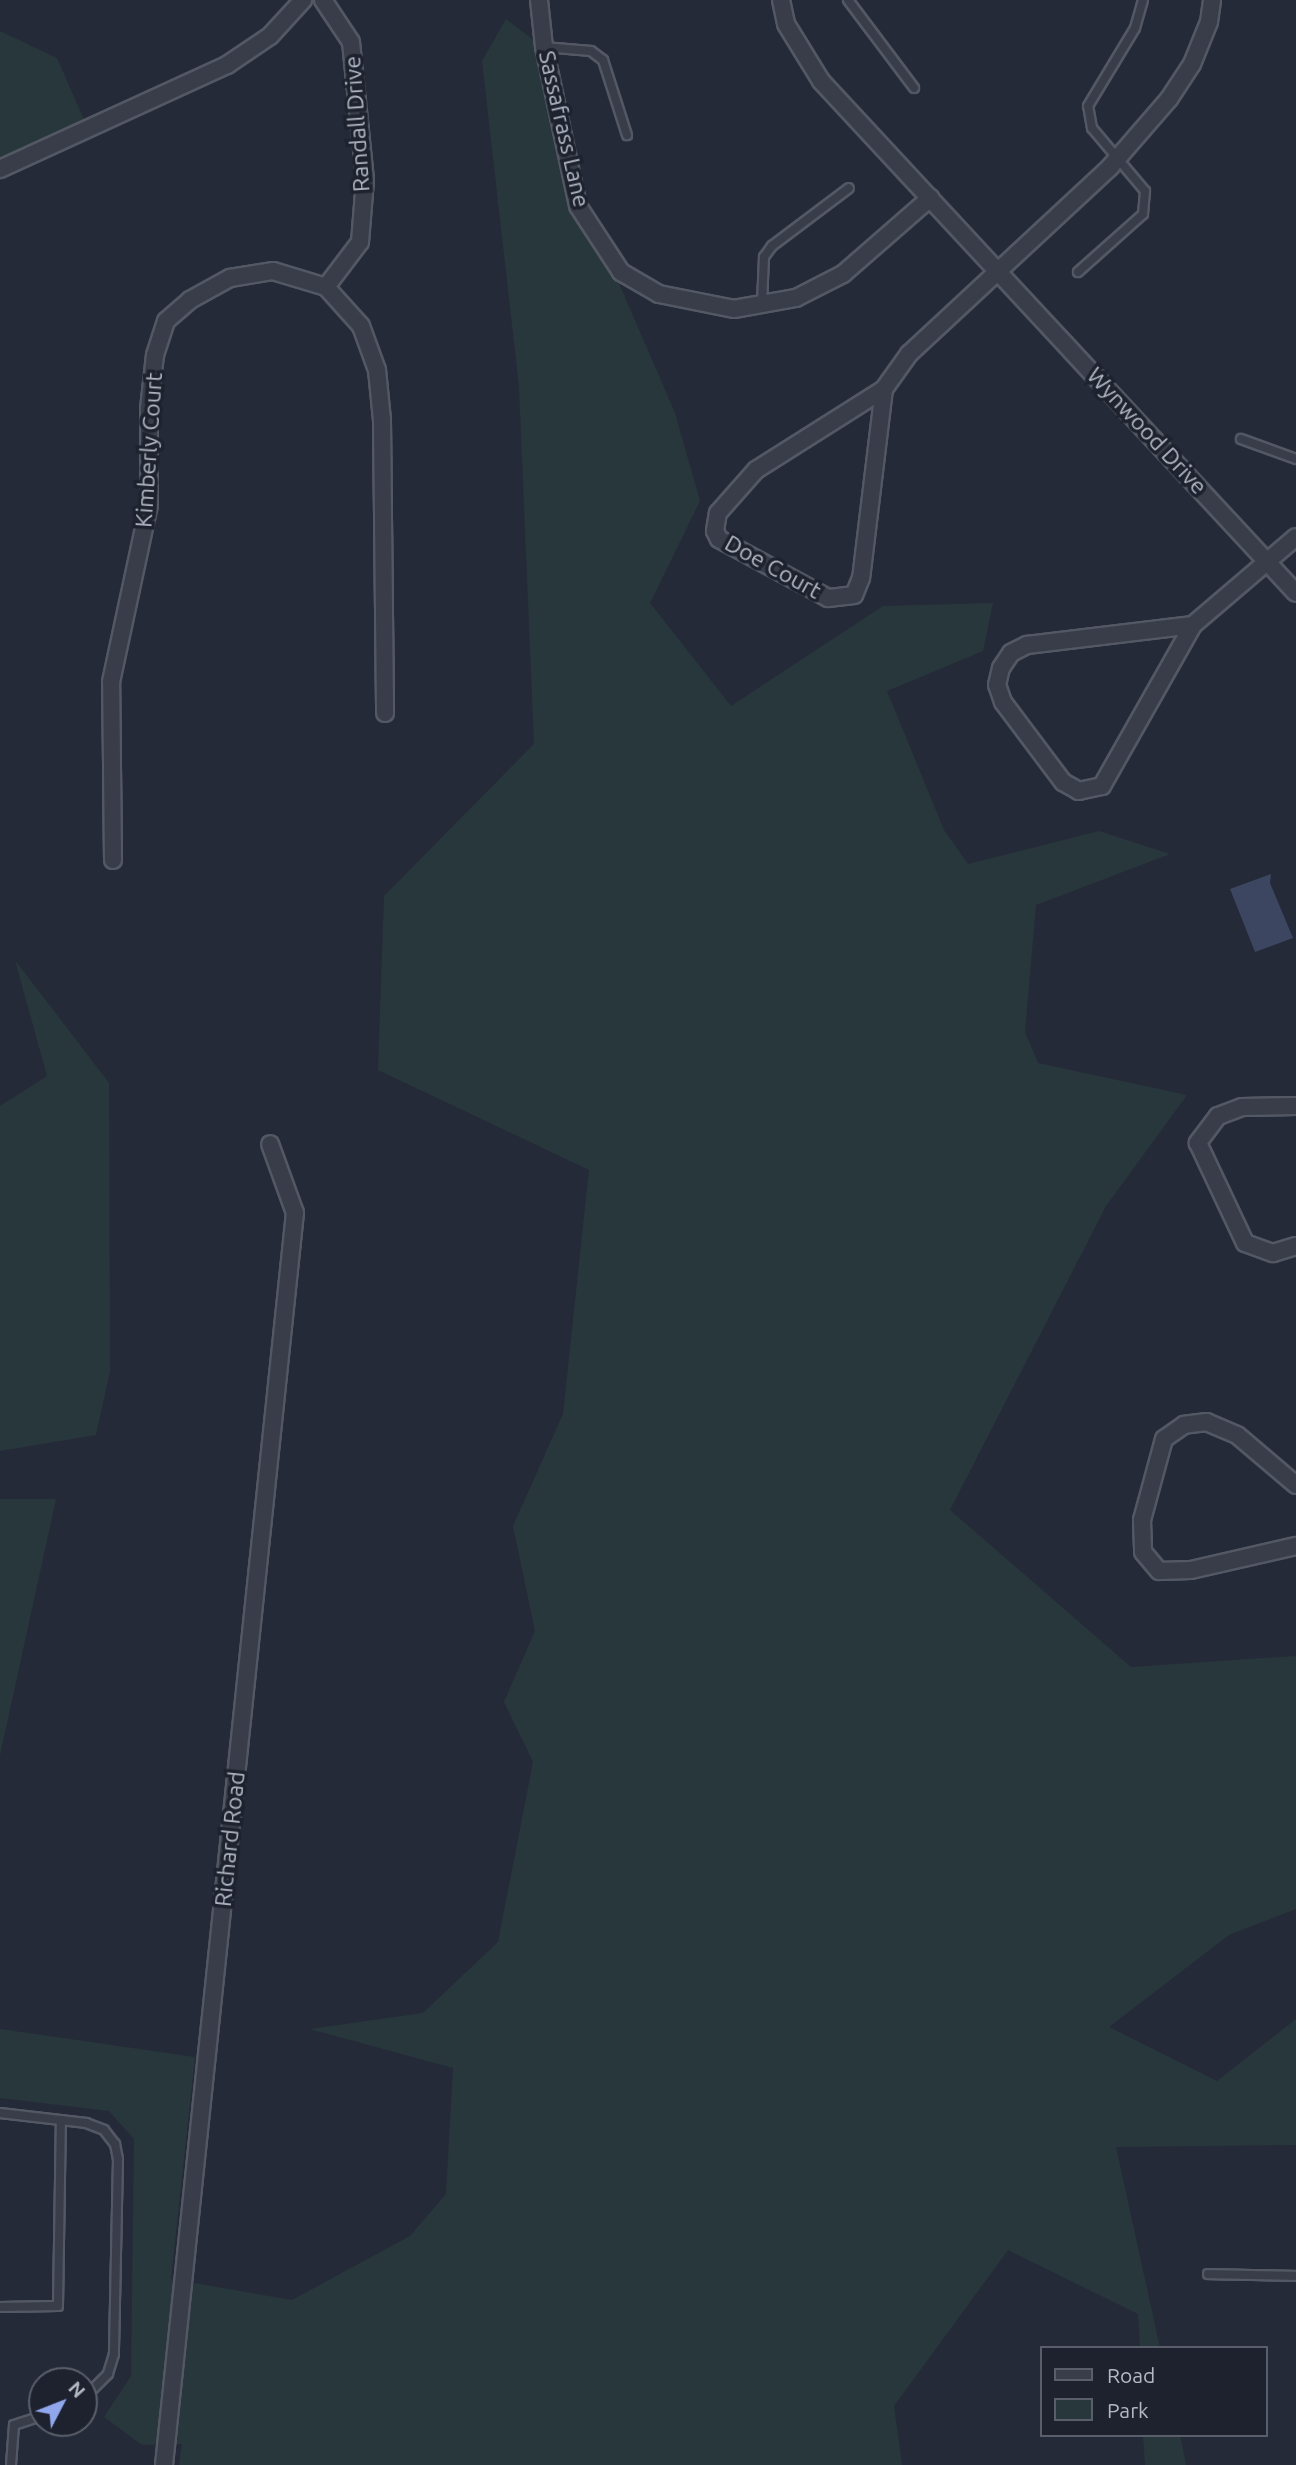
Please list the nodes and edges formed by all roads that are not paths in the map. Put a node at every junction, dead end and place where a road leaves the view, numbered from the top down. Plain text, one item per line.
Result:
1 (303, 0) edge
2 (323, 0) edge
3 (539, 0) edge
4 (781, 0) edge
5 (848, 0) edge
6 (1143, 0) edge
7 (1212, 0) edge
8 (544, 47) junction
9 (914, 88) dead end
10 (627, 135) dead end
11 (1118, 157) junction
12 (0, 169) edge
13 (849, 188) dead end
14 (930, 198) junction
15 (998, 270) junction
16 (1078, 272) dead end
17 (326, 288) junction
18 (762, 303) junction
19 (884, 390) junction
20 (1241, 439) dead end
21 (1296, 459) edge
22 (1296, 537) edge
23 (1269, 562) junction
24 (1296, 593) edge
25 (1193, 625) junction
26 (385, 713) dead end
27 (113, 860) dead end
28 (1296, 1105) edge
29 (270, 1144) dead end
30 (1296, 1246) edge
31 (1296, 1485) edge
32 (1296, 1546) edge
33 (0, 2113) edge
34 (61, 2120) junction
35 (1208, 2274) dead end
36 (1296, 2276) edge
37 (0, 2307) edge
38 (98, 2384) edge
39 (28, 2420) edge
40 (11, 2465) edge
41 (164, 2465) edge

1 - 12 street
2 - 17 street, Randall Drive
3 - 8 street, Sassafrass Lane
4 - 14 street, Wynwood Drive
5 - 9 lane
6 - 11 lane
7 - 11 street
8 - 10 lane
8 - 18 street, Sassafrass Lane
11 - 15 street
11 - 16 lane
13 - 18 lane
14 - 15 street, Wynwood Drive
14 - 18 street, Sassafrass Lane
15 - 19 street, Doe Court
15 - 23 street, Wynwood Drive
17 - 26 street, Kimberly Court
17 - 27 street, Kimberly Court
19 - 19 street, Doe Court
20 - 21 lane
22 - 23 street
23 - 24 street, Wynwood Drive
23 - 25 street
25 - 25 street
28 - 30 street
29 - 41 street, Richard Road
31 - 32 street
33 - 34 lane
34 - 37 lane
34 - 38 lane
35 - 36 lane
39 - 40 lane

